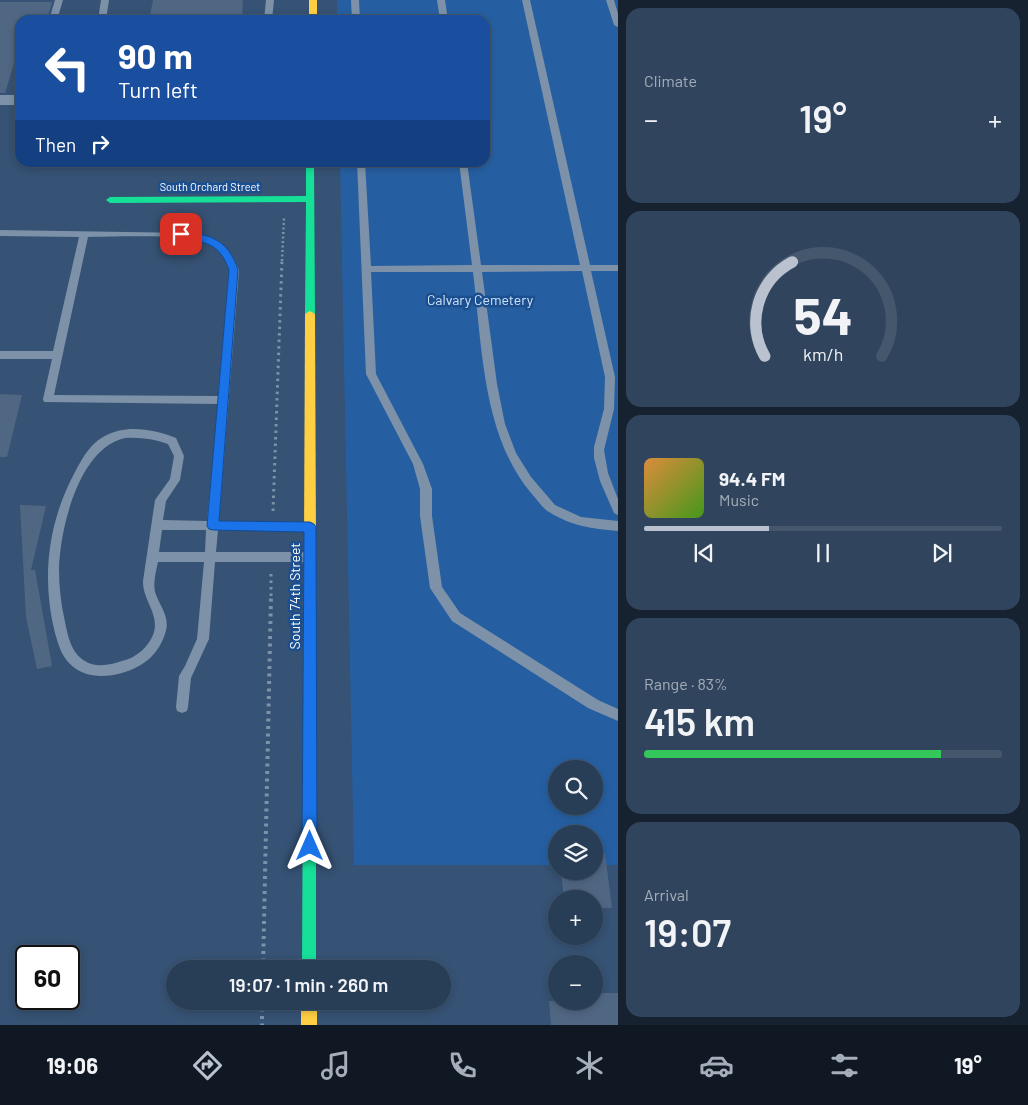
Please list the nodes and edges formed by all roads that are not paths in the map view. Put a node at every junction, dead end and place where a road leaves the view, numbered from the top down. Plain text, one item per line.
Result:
1 (59, 0) edge
2 (105, 0) edge
3 (270, 0) edge
4 (313, 0) edge
5 (355, 0) edge
6 (441, 0) edge
7 (526, 0) edge
8 (610, 0) edge
9 (54, 15) edge
10 (103, 15) edge
11 (268, 15) edge
12 (313, 15) edge
13 (356, 15) edge
14 (443, 15) edge
15 (618, 25) edge
16 (0, 100) edge
17 (15, 100) edge
18 (310, 167) edge
19 (361, 167) edge
20 (464, 167) edge
21 (311, 199) junction
22 (110, 200) dead end
23 (0, 233) edge
24 (84, 234) junction
25 (586, 268) junction
26 (618, 268) edge
27 (365, 269) junction
28 (477, 269) junction
29 (0, 355) edge
30 (57, 355) junction
31 (223, 400) junction
32 (618, 510) edge
33 (157, 525) junction
34 (213, 526) junction
35 (618, 526) edge
36 (310, 527) junction
37 (153, 557) junction
38 (210, 557) junction
39 (310, 557) junction
40 (182, 707) dead end
41 (618, 715) edge
42 (309, 960) edge
43 (309, 1010) edge
44 (309, 1025) edge

1 - 9 lane
2 - 10 lane
3 - 11 lane
4 - 12 main road
5 - 13 lane
6 - 14 lane
7 - 25 lane
8 - 15 lane
16 - 17 street
18 - 21 main road, South 74th Street
19 - 27 lane
20 - 28 lane
21 - 22 main road, South Orchard Street
21 - 36 main road, South 74th Street
23 - 24 lane
24 - 30 lane
24 - 31 lane
25 - 26 lane
25 - 28 lane
25 - 32 lane
27 - 28 lane
27 - 41 lane
28 - 35 lane
29 - 30 lane
30 - 31 lane
31 - 34 lane
33 - 34 lane
33 - 37 lane
33 - 37 lane
34 - 36 lane
34 - 38 lane
36 - 39 main road, South 74th Street
37 - 38 lane
38 - 39 lane
38 - 40 lane
39 - 42 main road, South 74th Street
43 - 44 main road

